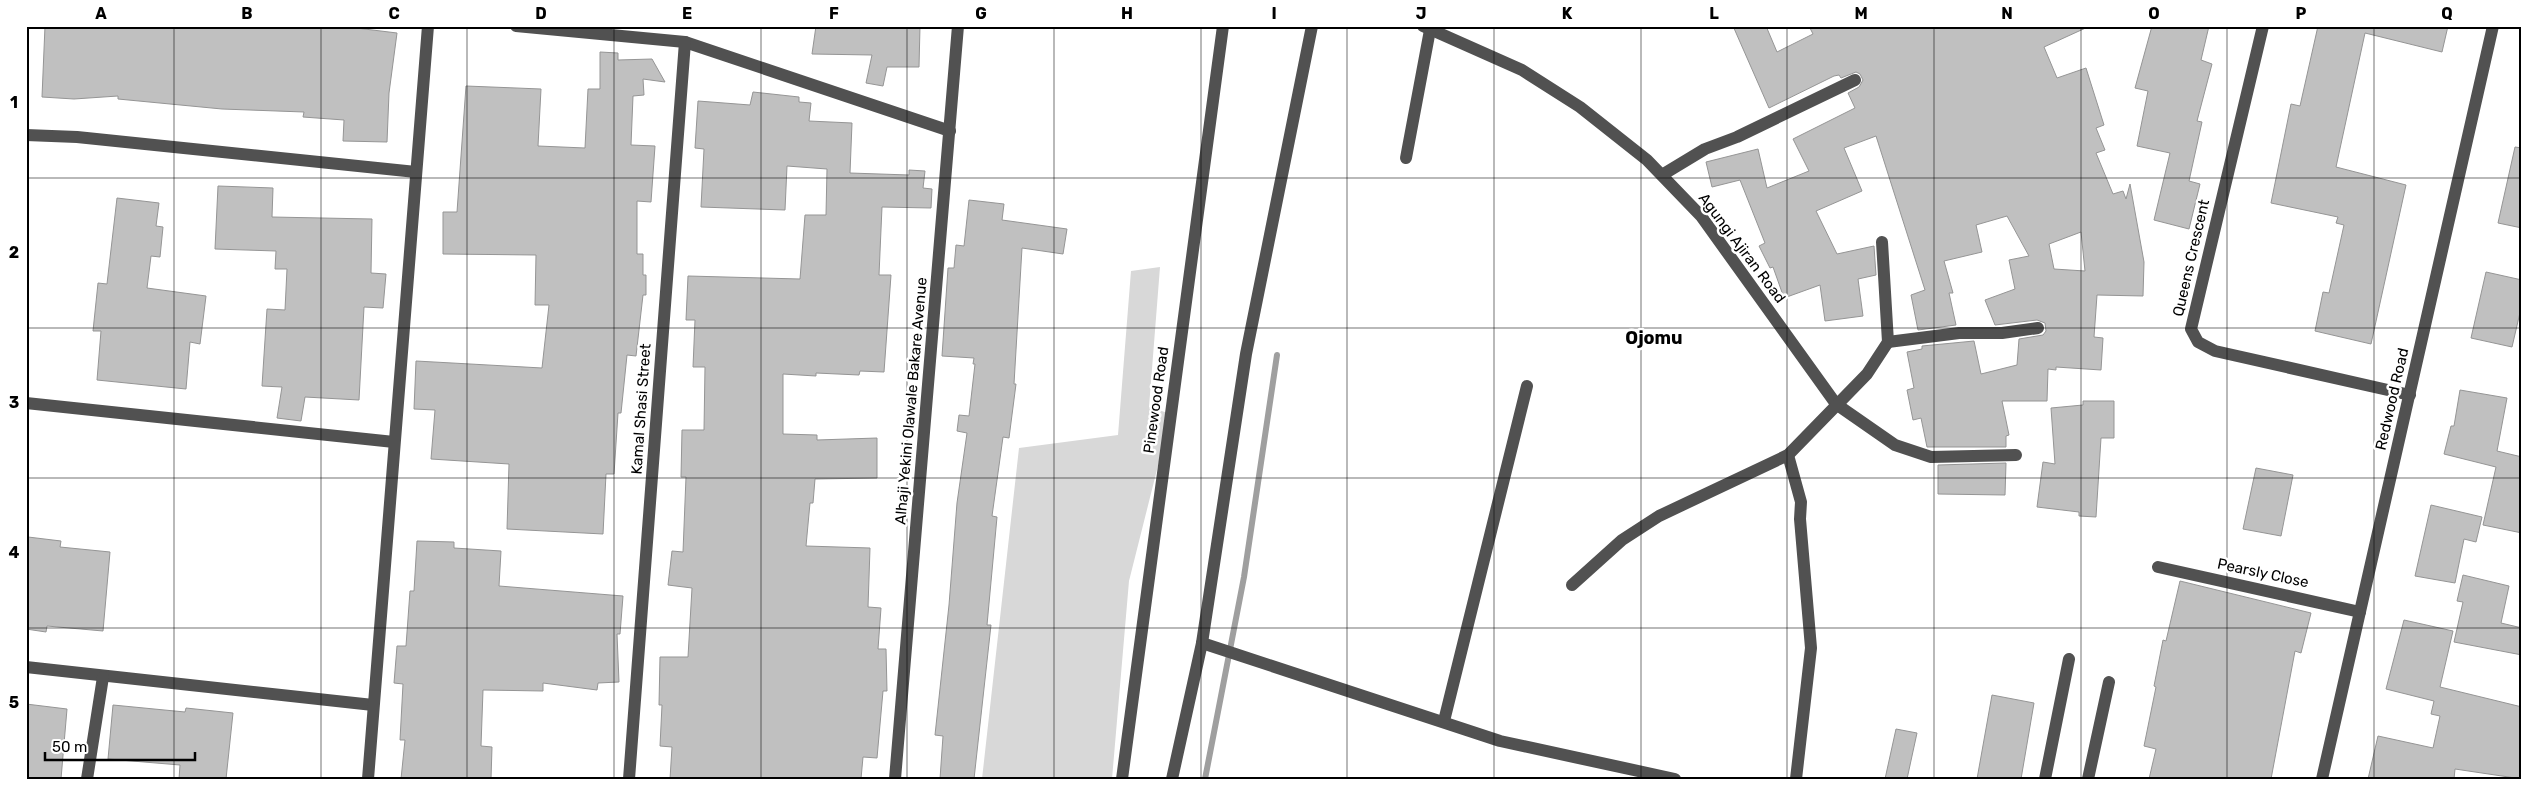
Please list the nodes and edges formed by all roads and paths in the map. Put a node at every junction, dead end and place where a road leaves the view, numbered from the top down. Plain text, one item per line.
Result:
1 (428, 26) edge
2 (516, 26) edge
3 (958, 26) edge
4 (1223, 26) edge
5 (1312, 26) edge
6 (2263, 26) edge
7 (2493, 26) edge
8 (1426, 28) edge
9 (685, 42) junction
10 (1855, 80) dead end
11 (950, 131) junction
12 (26, 135) edge
13 (1406, 158) dead end
14 (416, 172) junction
15 (1662, 175) junction
16 (1882, 242) dead end
17 (2038, 328) dead end
18 (1888, 342) junction
19 (1527, 386) dead end
20 (2410, 395) junction
21 (26, 403) edge
22 (1836, 404) junction
23 (394, 442) junction
24 (1788, 455) junction
25 (2016, 455) dead end
26 (2158, 567) dead end
27 (1572, 585) dead end
28 (2360, 612) junction
29 (1202, 644) junction
30 (2069, 659) dead end
31 (26, 667) edge
32 (103, 677) junction
33 (2109, 682) dead end
34 (373, 705) junction
35 (1444, 722) junction
36 (87, 779) edge
37 (368, 779) edge
38 (629, 779) edge
39 (895, 779) edge
40 (1122, 779) edge
41 (1172, 779) edge
42 (1675, 779) edge
43 (1796, 779) edge
44 (2045, 779) edge
45 (2088, 779) edge
46 (2322, 779) edge

1 - 14 street
2 - 9 street
3 - 11 street, Alhaji Yekini Olawale Bakare Avenue
4 - 40 street, Pinewood Road
5 - 29 street
6 - 20 street, Queens Crescent
7 - 20 street, Redwood Road
8 - 13 street
8 - 15 street, Agungi Ajiran Road
9 - 11 street
9 - 38 street, Kamal Shasi Street
10 - 15 street
11 - 39 street, Alhaji Yekini Olawale Bakare Avenue
12 - 14 street
14 - 23 street
15 - 22 street, Agungi Ajiran Road
16 - 18 street
17 - 18 street
18 - 22 street
19 - 35 street
20 - 28 street, Redwood Road
21 - 23 street
22 - 24 street
22 - 25 street, Agungi Ajiran Road
23 - 34 street
24 - 27 street
24 - 43 street
26 - 28 street, Pearsly Close
28 - 46 street, Redwood Road
29 - 35 street
29 - 41 street
30 - 44 street
31 - 32 street
32 - 34 street
32 - 36 street
33 - 45 street
34 - 37 street
35 - 42 street

